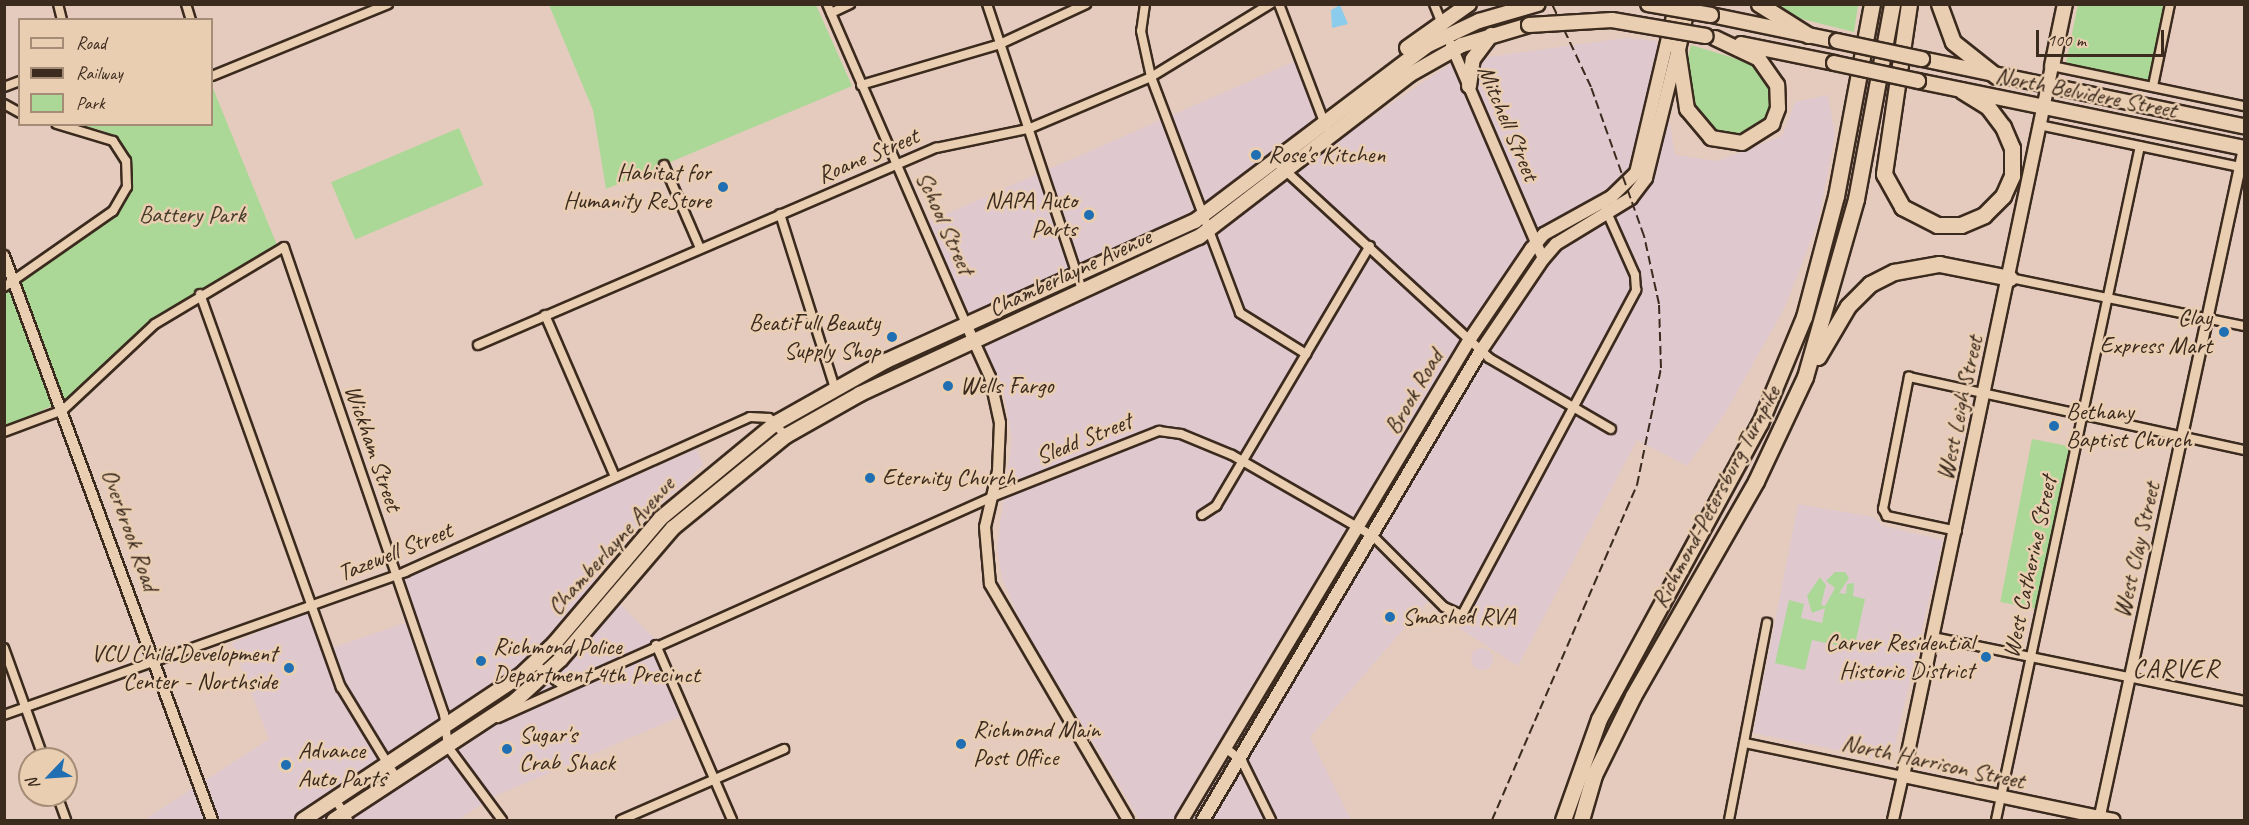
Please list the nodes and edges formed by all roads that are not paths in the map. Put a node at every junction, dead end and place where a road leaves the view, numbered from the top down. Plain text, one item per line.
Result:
1 (388, 4) edge
2 (850, 4) edge
3 (987, 4) edge
4 (1086, 4) edge
5 (1145, 4) edge
6 (1270, 4) edge
7 (1279, 4) edge
8 (1434, 4) edge
9 (1469, 4) edge
10 (1538, 4) edge
11 (1648, 4) edge
12 (1676, 4) edge
13 (1688, 4) edge
14 (1759, 4) edge
15 (1892, 4) edge
16 (1910, 4) edge
17 (1938, 4) edge
18 (2065, 4) edge
19 (2170, 4) edge
20 (1871, 7) edge
21 (829, 9) edge
22 (1444, 29) junction
23 (1492, 34) junction
24 (1808, 35) junction
25 (1711, 38) junction
26 (1000, 44) junction
27 (1453, 50) junction
28 (1678, 50) junction
29 (2052, 66) junction
30 (213, 76) edge
31 (1996, 76) junction
32 (1151, 77) junction
33 (1918, 81) joint
34 (861, 85) junction
35 (1469, 86) junction
36 (2048, 87) junction
37 (2153, 87) junction
38 (1962, 91) junction
39 (4, 104) edge
40 (2043, 106) junction
41 (2244, 106) edge
42 (18, 112) edge
43 (1323, 123) junction
44 (2039, 125) junction
45 (64, 126) edge
46 (2244, 126) edge
47 (1028, 129) junction
48 (1333, 135) junction
49 (2140, 146) junction
50 (2244, 148) edge
51 (1275, 161) junction
52 (897, 164) junction
53 (664, 165) dead end
54 (2242, 167) edge
55 (1288, 172) junction
56 (1603, 202) junction
57 (780, 214) junction
58 (1609, 215) junction
59 (1202, 216) junction
60 (1209, 232) junction
61 (1536, 242) junction
62 (1370, 246) junction
63 (700, 248) junction
64 (4, 256) edge
65 (1543, 259) junction
66 (1077, 276) junction
67 (2010, 278) junction
68 (9, 284) edge
69 (1083, 292) junction
70 (200, 294) junction
71 (2108, 298) junction
72 (544, 315) junction
73 (2208, 318) junction
74 (966, 324) junction
75 (2244, 326) edge
76 (1470, 339) junction
77 (974, 342) junction
78 (478, 345) dead end
79 (1480, 352) junction
80 (1306, 354) junction
81 (1805, 377) junction
82 (835, 388) junction
83 (1987, 393) junction
84 (1573, 408) junction
85 (63, 410) junction
86 (2083, 414) junction
87 (776, 423) junction
88 (1611, 429) dead end
89 (4, 432) edge
90 (786, 436) junction
91 (2184, 436) junction
92 (2244, 450) edge
93 (1242, 461) junction
94 (615, 477) junction
95 (992, 497) junction
96 (1202, 515) dead end
97 (1361, 529) junction
98 (1957, 531) junction
99 (1373, 536) junction
100 (396, 575) junction
101 (312, 605) junction
102 (1767, 623) dead end
103 (1933, 637) junction
104 (656, 645) junction
105 (4, 648) edge
106 (2031, 657) junction
107 (155, 660) junction
108 (534, 663) junction
109 (546, 675) junction
110 (2129, 678) junction
111 (565, 687) junction
112 (2244, 701) edge
113 (26, 707) junction
114 (4, 715) edge
115 (483, 724) junction
116 (447, 728) junction
117 (1745, 742) junction
118 (40, 747) edge
119 (448, 747) junction
120 (784, 749) dead end
121 (1228, 750) junction
122 (1242, 761) junction
123 (388, 765) junction
124 (1903, 776) junction
125 (397, 779) junction
126 (714, 780) junction
127 (2001, 797) junction
128 (335, 799) junction
129 (342, 818) edge
130 (2099, 819) edge
131 (212, 820) edge
132 (303, 820) edge
133 (502, 820) edge
134 (621, 820) edge
135 (732, 820) edge
136 (1128, 820) edge
137 (1182, 820) edge
138 (1203, 820) edge
139 (1271, 820) edge
140 (1563, 820) edge
141 (1581, 820) edge
142 (1729, 820) edge
143 (1893, 820) edge
144 (1996, 820) edge
145 (2113, 820) edge

1 - 30 street
2 - 21 street
3 - 26 street
4 - 26 street
5 - 32 street
6 - 32 street, Roane Street
7 - 43 street
8 - 22 street, Mitchell Street
9 - 22 main road, Chamberlayne Avenue
10 - 22 main road, Chamberlayne Avenue
11 - 24 main road, bridge
12 - 56 main road, Brook Road
13 - 28 main road, Brook Road
14 - 24 highway
15 - 81 highway, Richmond-Petersburg Turnpike
16 - 38 highway
17 - 31 highway
18 - 29 main road, West Leigh Street
19 - 37 street
20 - 140 highway, Richmond-Petersburg Turnpike
21 - 34 street, School Street
22 - 27 street, Mitchell Street
22 - 43 main road, Chamberlayne Avenue
23 - 25 main road, Chamberlayne Avenue, bridge
23 - 27 main road, Chamberlayne Avenue
23 - 35 main road
24 - 31 main road, North Belvidere Street, bridge
25 - 28 main road
25 - 33 main road, Chamberlayne Avenue, bridge
26 - 34 street
26 - 47 street
27 - 35 street, Mitchell Street
27 - 48 main road, Chamberlayne Avenue
28 - 58 main road, Brook Road
29 - 36 main road, West Leigh Street
29 - 37 street
31 - 36 main road, North Belvidere Street
32 - 47 street, Roane Street
32 - 59 street
33 - 38 main road, North Belvidere Street
34 - 52 street, School Street
35 - 61 street, Mitchell Street
36 - 40 main road, West Leigh Street
36 - 46 main road, North Belvidere Street
37 - 41 street
38 - 40 main road, North Belvidere Street
39 - 42 street
40 - 44 main road, West Leigh Street
40 - 50 main road, North Belvidere Street
43 - 48 street
43 - 51 main road, Chamberlayne Avenue
44 - 49 street
44 - 67 main road, West Leigh Street
45 - 68 street
47 - 52 street, Roane Street
47 - 66 street
48 - 55 main road, Chamberlayne Avenue
49 - 54 street
49 - 71 street, West Catherine Street
50 - 54 street, West Clay Street
51 - 55 street
51 - 59 main road, Chamberlayne Avenue
52 - 57 street, Roane Street
52 - 74 street, School Street
53 - 63 street
54 - 73 street, West Clay Street
55 - 60 main road, Chamberlayne Avenue
55 - 62 street
56 - 58 street
56 - 61 main road, Brook Road
57 - 63 street, Roane Street
57 - 82 street
58 - 65 main road, Brook Road
58 - 84 street
59 - 60 street
59 - 66 main road, Chamberlayne Avenue
60 - 69 main road, Chamberlayne Avenue
60 - 80 street
61 - 65 street, Mitchell Street
61 - 76 main road, Brook Road
62 - 76 street
62 - 80 street
63 - 72 street, Roane Street
64 - 68 street, Overbrook Road
65 - 79 main road, Brook Road
66 - 69 street
66 - 74 main road, Chamberlayne Avenue
67 - 71 street
67 - 81 highway
67 - 83 main road, West Leigh Street
68 - 85 street, Overbrook Road
69 - 77 main road, Chamberlayne Avenue
70 - 85 street
70 - 100 street, Wickham Street
70 - 101 street
71 - 73 street
71 - 86 street, West Catherine Street
72 - 78 street, Roane Street
72 - 94 street
73 - 75 street
73 - 91 street, West Clay Street
74 - 77 street, School Street
74 - 82 main road, Chamberlayne Avenue
76 - 79 street
76 - 97 main road, Brook Road
77 - 90 main road, Chamberlayne Avenue
77 - 95 street, School Street
79 - 84 street
79 - 99 main road, Brook Road
80 - 93 street
81 - 141 highway, Richmond-Petersburg Turnpike
82 - 87 main road, Chamberlayne Avenue
83 - 86 street
83 - 98 main road, West Leigh Street
83 - 98 street
84 - 88 street
84 - 99 street, Sledd Street
85 - 89 street
85 - 107 street, Overbrook Road
86 - 91 street
86 - 106 street, West Catherine Street
87 - 90 street
87 - 94 street, Tazewell Street
87 - 108 main road, Chamberlayne Avenue
90 - 109 main road, Chamberlayne Avenue
91 - 92 street
91 - 110 street, West Clay Street
93 - 95 street, Sledd Street
93 - 96 street
93 - 97 street, Sledd Street
94 - 100 street, Tazewell Street
95 - 104 street, Sledd Street
95 - 136 street, School Street
97 - 99 street, Sledd Street
97 - 121 main road, Brook Road
98 - 103 main road, West Leigh Street
99 - 122 main road, Brook Road
100 - 101 street, Tazewell Street
100 - 116 street, Wickham Street
101 - 107 street, Tazewell Street
101 - 123 street
102 - 117 street
103 - 106 street
103 - 124 main road, West Leigh Street
104 - 111 street, Sledd Street
104 - 126 street
105 - 113 street
106 - 110 street
106 - 127 street, West Catherine Street
107 - 113 street, Tazewell Street
107 - 131 street, Overbrook Road
108 - 109 street
108 - 116 main road, Chamberlayne Avenue
109 - 111 street
109 - 115 main road, Chamberlayne Avenue
110 - 112 street
110 - 130 street, West Clay Street
111 - 115 street, Sledd Street
113 - 114 street, Tazewell Street
113 - 118 street
115 - 119 main road, Chamberlayne Avenue
116 - 119 street, Wickham Street
116 - 123 main road, Chamberlayne Avenue
117 - 124 street, North Harrison Street
117 - 142 street
119 - 125 main road, Chamberlayne Avenue
119 - 133 street
120 - 126 street
121 - 122 street
121 - 137 main road, Brook Road
122 - 138 main road, Brook Road
122 - 139 street
123 - 125 street
123 - 128 main road, Chamberlayne Avenue
124 - 127 main road, North Harrison Street
124 - 143 street, West Leigh Street
125 - 129 main road, Chamberlayne Avenue
126 - 134 street
126 - 135 street
127 - 130 main road, North Harrison Street
127 - 144 street, West Catherine Street
128 - 129 street
128 - 132 main road, Chamberlayne Avenue
130 - 145 main road, North Harrison Street

